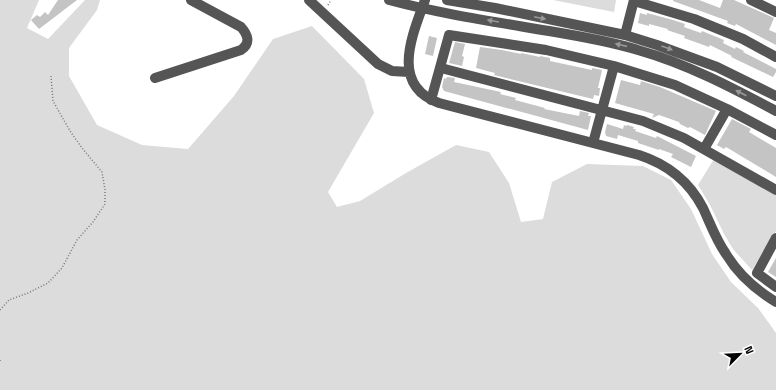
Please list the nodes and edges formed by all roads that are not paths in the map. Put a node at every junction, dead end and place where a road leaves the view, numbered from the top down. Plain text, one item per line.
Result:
1 (191, 0) edge
2 (309, 0) edge
3 (389, 0) edge
4 (447, 0) edge
5 (634, 0) edge
6 (751, 0) edge
7 (423, 4) edge
8 (776, 12) edge
9 (625, 35) junction
10 (776, 57) edge
11 (614, 66) junction
12 (441, 68) junction
13 (409, 72) junction
14 (155, 78) dead end
15 (775, 93) edge
16 (431, 100) junction
17 (771, 108) edge
18 (727, 109) junction
19 (602, 111) junction
20 (776, 135) edge
21 (593, 143) junction
22 (704, 149) junction
23 (776, 190) edge
24 (776, 238) edge
25 (776, 287) edge
26 (776, 302) edge

1 - 14 street
2 - 13 street
3 - 7 street
4 -> 9 street
5 - 9 street
5 - 10 street
6 - 8 street
7 - 13 street
17 -> 7 street
9 -> 15 street
11 - 12 street
11 - 18 street
11 - 19 street
12 - 16 street
12 - 19 street
13 - 16 street
15 - 17 street
16 - 21 street
18 - 20 street
18 - 22 street
19 - 21 street
19 - 22 street
21 - 26 street
22 - 23 street
24 - 25 street

